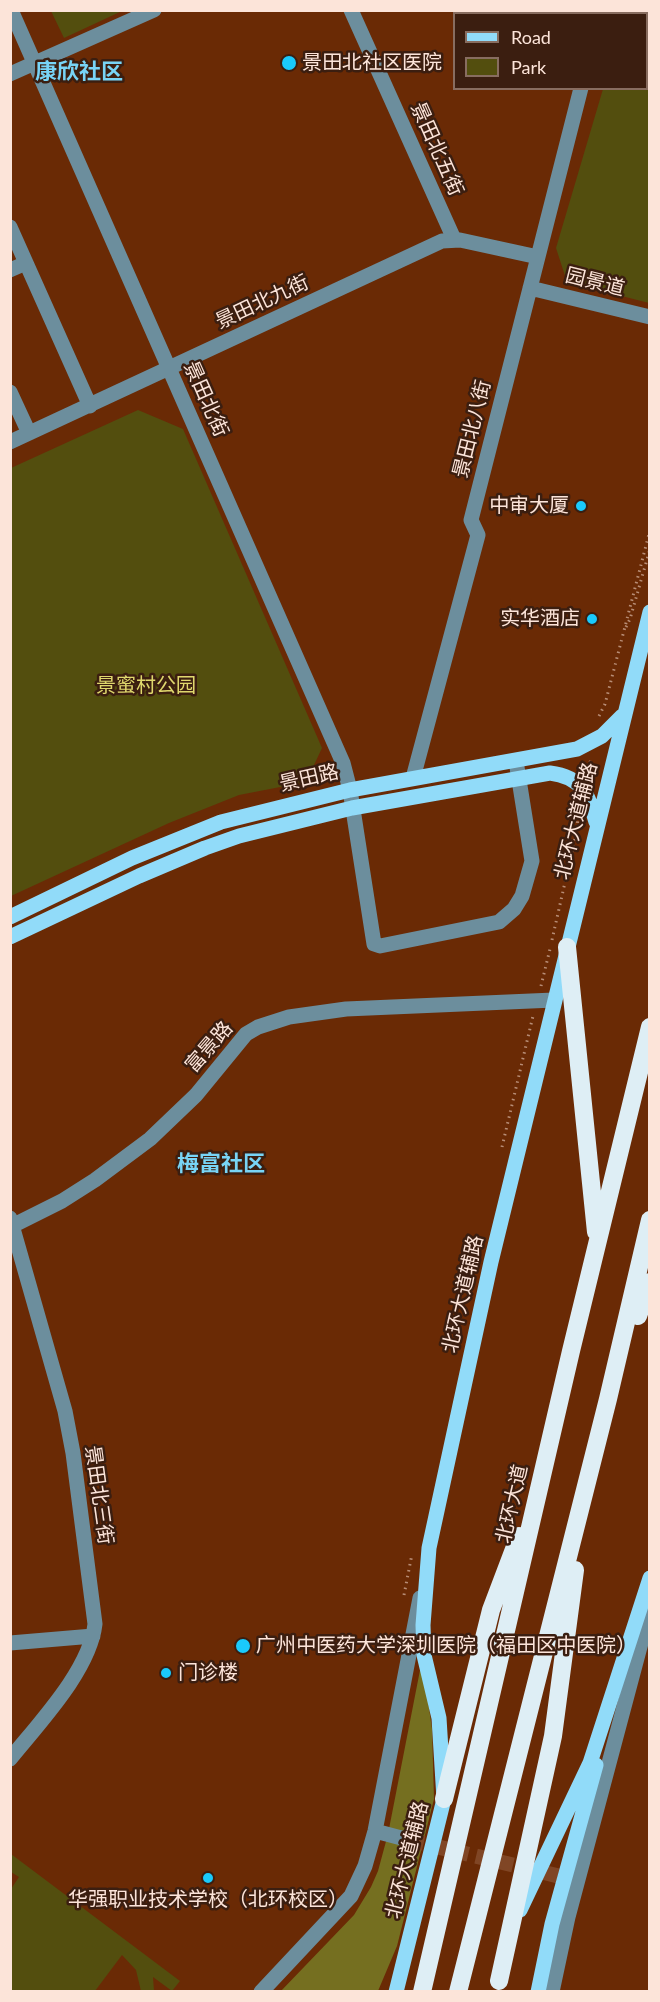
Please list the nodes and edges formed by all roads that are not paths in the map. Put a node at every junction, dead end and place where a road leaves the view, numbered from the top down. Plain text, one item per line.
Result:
1 (11, 10) edge
2 (154, 10) edge
3 (351, 10) edge
4 (34, 65) junction
5 (10, 74) edge
6 (580, 90) edge
7 (10, 227) edge
8 (454, 239) junction
9 (538, 257) junction
10 (27, 263) junction
11 (10, 270) edge
12 (530, 288) junction
13 (650, 317) edge
14 (170, 368) junction
15 (10, 392) edge
16 (90, 405) junction
17 (29, 433) junction
18 (10, 442) edge
19 (650, 612) edge
20 (623, 714) junction
21 (516, 761) junction
22 (519, 777) junction
23 (414, 778) junction
24 (350, 790) junction
25 (352, 808) junction
26 (597, 824) junction
27 (10, 918) edge
28 (10, 937) edge
29 (567, 947) junction
30 (554, 1000) junction
31 (650, 1027) edge
32 (650, 1220) edge
33 (11, 1224) edge
34 (598, 1248) junction
35 (650, 1282) edge
36 (608, 1399) junction
37 (585, 1490) junction
38 (537, 1496) junction
39 (422, 1546) junction
40 (649, 1579) edge
41 (93, 1636) junction
42 (10, 1643) edge
43 (610, 1704) junction
44 (10, 1759) edge
45 (444, 1798) junction
46 (375, 1831) junction
47 (409, 1840) tunnel mouth
48 (404, 1960) junction
49 (498, 1986) edge
50 (261, 1992) edge
51 (392, 1992) edge
52 (396, 1992) edge
53 (422, 1992) edge
54 (458, 1992) edge
55 (538, 1992) edge
56 (552, 1992) edge

1 - 4 street, 景田北街
2 - 4 street
3 - 8 street, 景田北五街
4 - 5 street
4 - 14 street, 景田北街
6 - 9 street, 景田北八街
7 - 10 street
8 - 9 street
8 - 14 street, 景田北九街
9 - 12 street, 景田北八街
10 - 11 street
10 - 16 street
12 - 13 street, 园景道
12 - 23 street, 景田北八街
14 - 16 street, 景田北九街
14 - 24 street, 景田北街
15 - 17 street
16 - 17 street, 景田北九街
17 - 18 street, 景田北九街
19 - 20 main road, 北环大道辅路
20 - 21 main road, 景田路
20 - 26 main road, 北环大道辅路
21 - 22 street
21 - 23 main road, 景田路
22 - 25 main road, 景田路
22 - 25 street, 景田北街
22 - 26 main road, 景田路
23 - 24 main road, 景田路
24 - 25 street, 景田北街
24 - 27 main road, 景田路
25 - 28 main road, 景田路
26 - 29 main road, 北环大道辅路
29 - 30 main road, 北环大道辅路
29 - 34 highway
30 - 33 street, 富景路
30 - 39 main road, 北环大道辅路
31 - 34 highway, 北环大道
32 - 36 highway
33 - 41 street, 景田北三街
34 - 38 highway, 北环大道
35 - 36 highway
36 - 37 highway
37 - 49 highway
37 - 54 highway
38 - 45 highway
38 - 53 highway, 北环大道
39 - 45 main road, 北环大道辅路
39 - 46 street
40 - 43 main road
40 - 56 street
41 - 42 street
41 - 44 street, 景田北三街
43 - 49 main road
43 - 55 main road
45 - 48 main road, 北环大道辅路
46 - 47 street
46 - 50 street
48 - 51 main road
48 - 52 main road, 北环大道辅路

